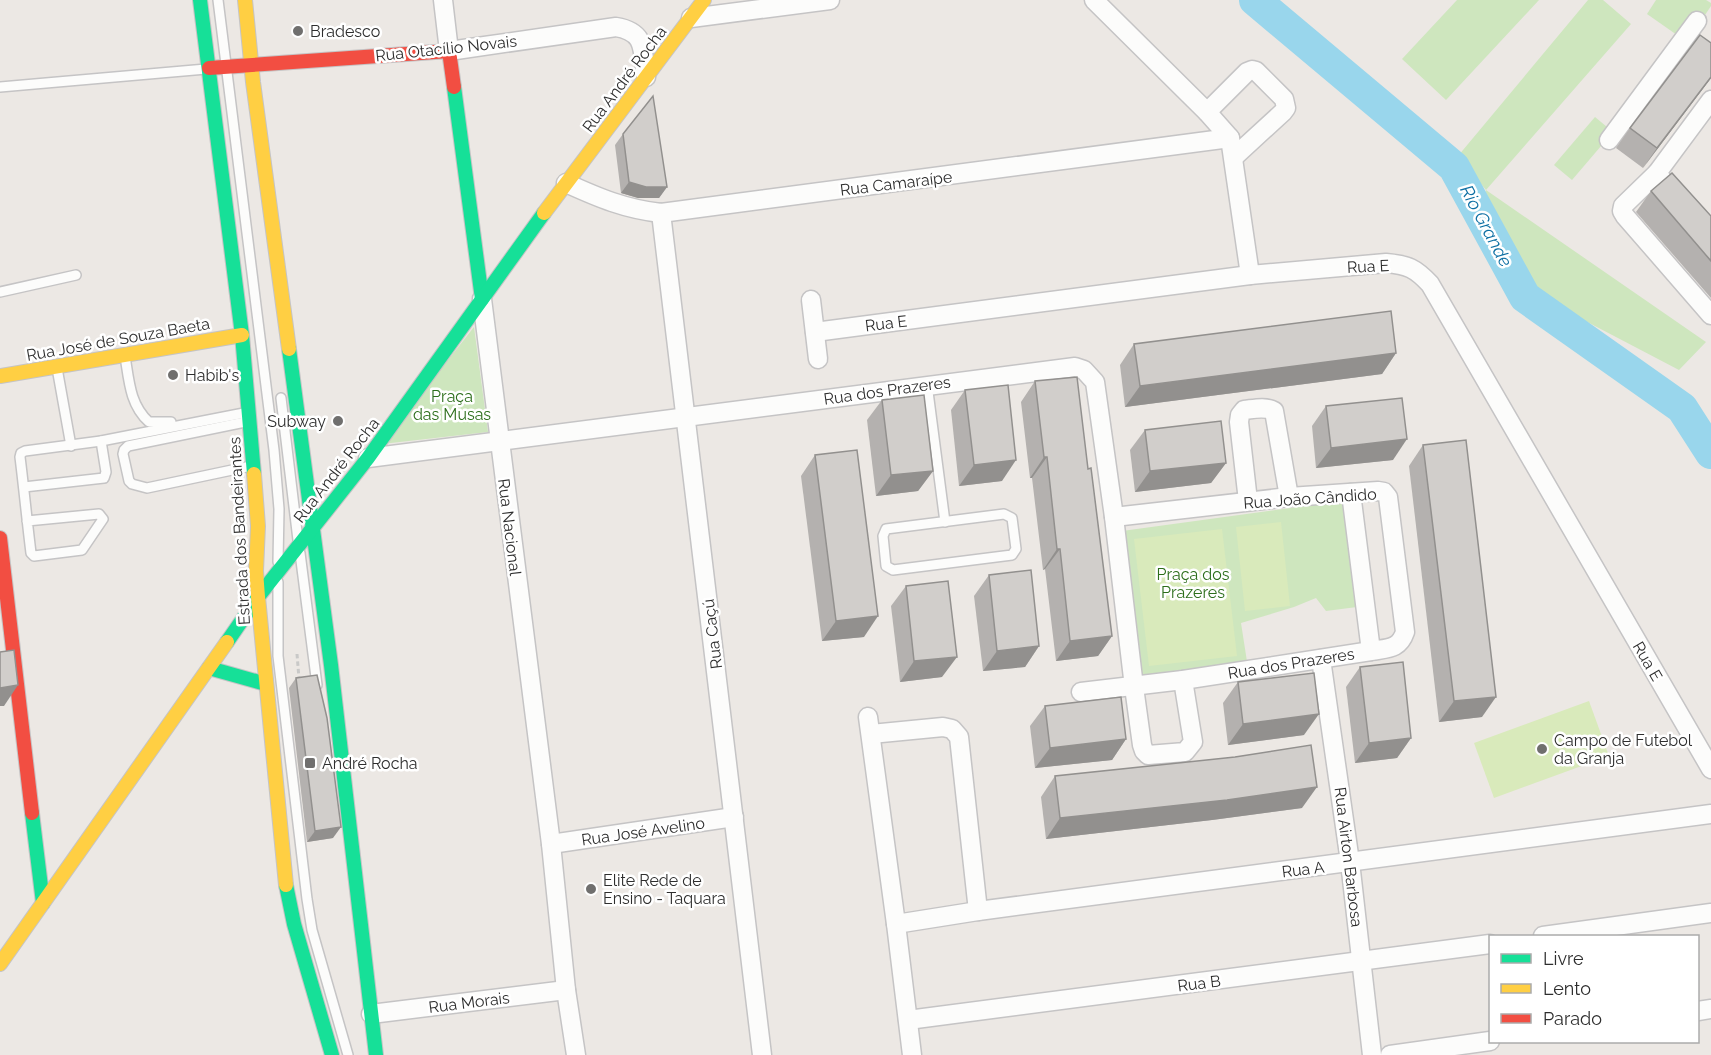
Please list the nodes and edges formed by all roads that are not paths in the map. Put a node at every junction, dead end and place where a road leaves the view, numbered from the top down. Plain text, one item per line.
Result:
1 (200, 0) edge
2 (218, 0) edge
3 (245, 0) edge
4 (442, 0) edge
5 (704, 0) edge
6 (830, 0) edge
7 (1094, 0) edge
8 (691, 18) junction
9 (1697, 21) dead end
10 (1683, 39) junction
11 (449, 51) junction
12 (1700, 52) edge
13 (239, 62) junction
14 (209, 68) junction
15 (646, 77) junction
16 (0, 87) edge
17 (244, 95) dead end
18 (1711, 100) edge
19 (1207, 112) junction
20 (1230, 138) junction
21 (1609, 140) dead end
22 (1234, 157) junction
23 (1657, 173) junction
24 (566, 183) junction
25 (1674, 193) edge
26 (661, 213) junction
27 (76, 275) dead end
28 (1250, 275) junction
29 (0, 292) edge
30 (482, 299) junction
31 (811, 300) dead end
32 (1711, 315) edge
33 (815, 332) junction
34 (242, 335) junction
35 (125, 354) junction
36 (818, 359) dead end
37 (57, 365) junction
38 (0, 376) edge
39 (927, 384) junction
40 (280, 393) dead end
41 (249, 413) junction
42 (686, 417) junction
43 (101, 441) junction
44 (499, 442) junction
45 (71, 446) junction
46 (368, 458) junction
47 (253, 465) junction
48 (24, 487) junction
49 (1351, 493) junction
50 (1289, 496) junction
51 (1248, 501) junction
52 (1114, 517) junction
53 (27, 521) junction
54 (945, 522) junction
55 (313, 527) junction
56 (0, 538) edge
57 (299, 545) junction
58 (278, 571) junction
59 (258, 597) junction
60 (1398, 645) joint
61 (1371, 651) junction
62 (1321, 659) junction
63 (208, 668) junction
64 (1183, 680) junction
65 (266, 684) junction
66 (1134, 687) junction
67 (1081, 692) dead end
68 (320, 699) edge
69 (1711, 769) edge
70 (1711, 814) edge
71 (734, 817) junction
72 (551, 844) junction
73 (1350, 862) junction
74 (43, 903) junction
75 (978, 911) junction
76 (1711, 913) edge
77 (896, 924) junction
78 (1550, 935) edge
79 (1489, 944) edge
80 (1362, 962) junction
81 (0, 964) edge
82 (566, 990) junction
83 (372, 1014) junction
84 (908, 1020) junction
85 (1489, 1041) edge
86 (332, 1055) edge
87 (348, 1055) edge
88 (376, 1055) edge
89 (576, 1055) edge
90 (762, 1055) edge
91 (912, 1055) edge
92 (1372, 1055) edge
93 (1390, 1055) edge

1 - 14 main road, Estrada dos Bandeirantes
2 - 13 lane
3 - 13 main road
4 - 11 street, Rua Nacional
5 - 8 main road, Rua André Rocha
6 - 8 street
7 - 19 street
8 - 15 main road, Rua André Rocha
9 - 10 street
10 - 12 street
10 - 21 street
11 - 13 main road, Rua Otacílio Novais
11 - 15 street, Rua Otacílio Novais
11 - 30 main road, Rua Nacional
13 - 14 main road, Rua Otacílio Novais
13 - 17 lane
13 - 55 main road
13 - 58 lane
14 - 16 lane
14 - 34 main road, Estrada dos Bandeirantes
15 - 24 main road, Rua André Rocha
18 - 23 street
19 - 20 street
19 - 22 street
20 - 22 street
20 - 26 street, Rua Camaraípe
22 - 28 street
23 - 25 street
23 - 32 street
24 - 26 street, Rua Camaraípe
24 - 30 main road, Rua André Rocha
26 - 42 street, Rua Caçú
27 - 29 lane
28 - 33 street, Rua E
28 - 69 street, Rua E
30 - 44 street, Rua Nacional
30 - 46 main road, Rua André Rocha
31 - 33 street
33 - 36 street
34 - 35 main road, Rua José de Souza Baeta
34 - 41 main road, Estrada dos Bandeirantes
35 - 37 main road, Rua José de Souza Baeta
35 - 41 lane
37 - 38 main road, Rua José de Souza Baeta
37 - 45 lane
39 - 42 street, Rua dos Prazeres
39 - 52 street, Rua dos Prazeres
39 - 54 lane
40 - 57 lane
41 - 43 lane
41 - 47 main road, Estrada dos Bandeirantes
41 - 47 lane
42 - 44 street, Rua dos Prazeres
42 - 71 street, Rua Caçú
43 - 45 lane
43 - 48 lane
44 - 46 street, Rua dos Prazeres
44 - 72 street, Rua Nacional
45 - 48 lane
46 - 55 main road, Rua André Rocha
47 - 59 main road, Estrada dos Bandeirantes
48 - 53 lane
49 - 50 street, Rua João Cândido
49 - 60 street, Rua João Cândido
49 - 61 street
50 - 51 street, Rua João Cândido
50 - 51 street
51 - 52 street, Rua João Cândido
52 - 66 street, Rua dos Prazeres
53 - 53 lane
54 - 54 lane
55 - 57 main road, Rua André Rocha
55 - 83 main road
56 - 74 main road
57 - 58 main road, Rua André Rocha
57 - 68 lane
58 - 59 main road, Rua André Rocha
58 - 87 lane
59 - 63 main road, Rua André Rocha
59 - 65 main road, Estrada dos Bandeirantes
60 - 61 street, Rua dos Prazeres
61 - 62 street, Rua dos Prazeres
62 - 64 street, Rua dos Prazeres
62 - 73 street, Rua Airton Barbosa
63 - 65 main road
63 - 74 main road, Rua André Rocha
64 - 66 street, Rua dos Prazeres
64 - 66 street, Rua dos Prazeres
65 - 86 main road, Estrada dos Bandeirantes
66 - 67 street, Rua dos Prazeres
70 - 73 street, Rua A
71 - 72 street, Rua José Avelino
71 - 90 street, Rua Caçú
72 - 82 street, Rua Nacional
73 - 75 street, Rua A
73 - 80 street, Rua Airton Barbosa
74 - 81 main road, Rua André Rocha
75 - 77 street, Rua A
75 - 77 street
76 - 78 street
77 - 84 street
79 - 80 street, Rua B
80 - 84 street, Rua B
80 - 92 street, Rua Airton Barbosa
82 - 83 street, Rua Morais
82 - 89 street, Rua Nacional
83 - 88 main road
84 - 91 street
85 - 93 street

